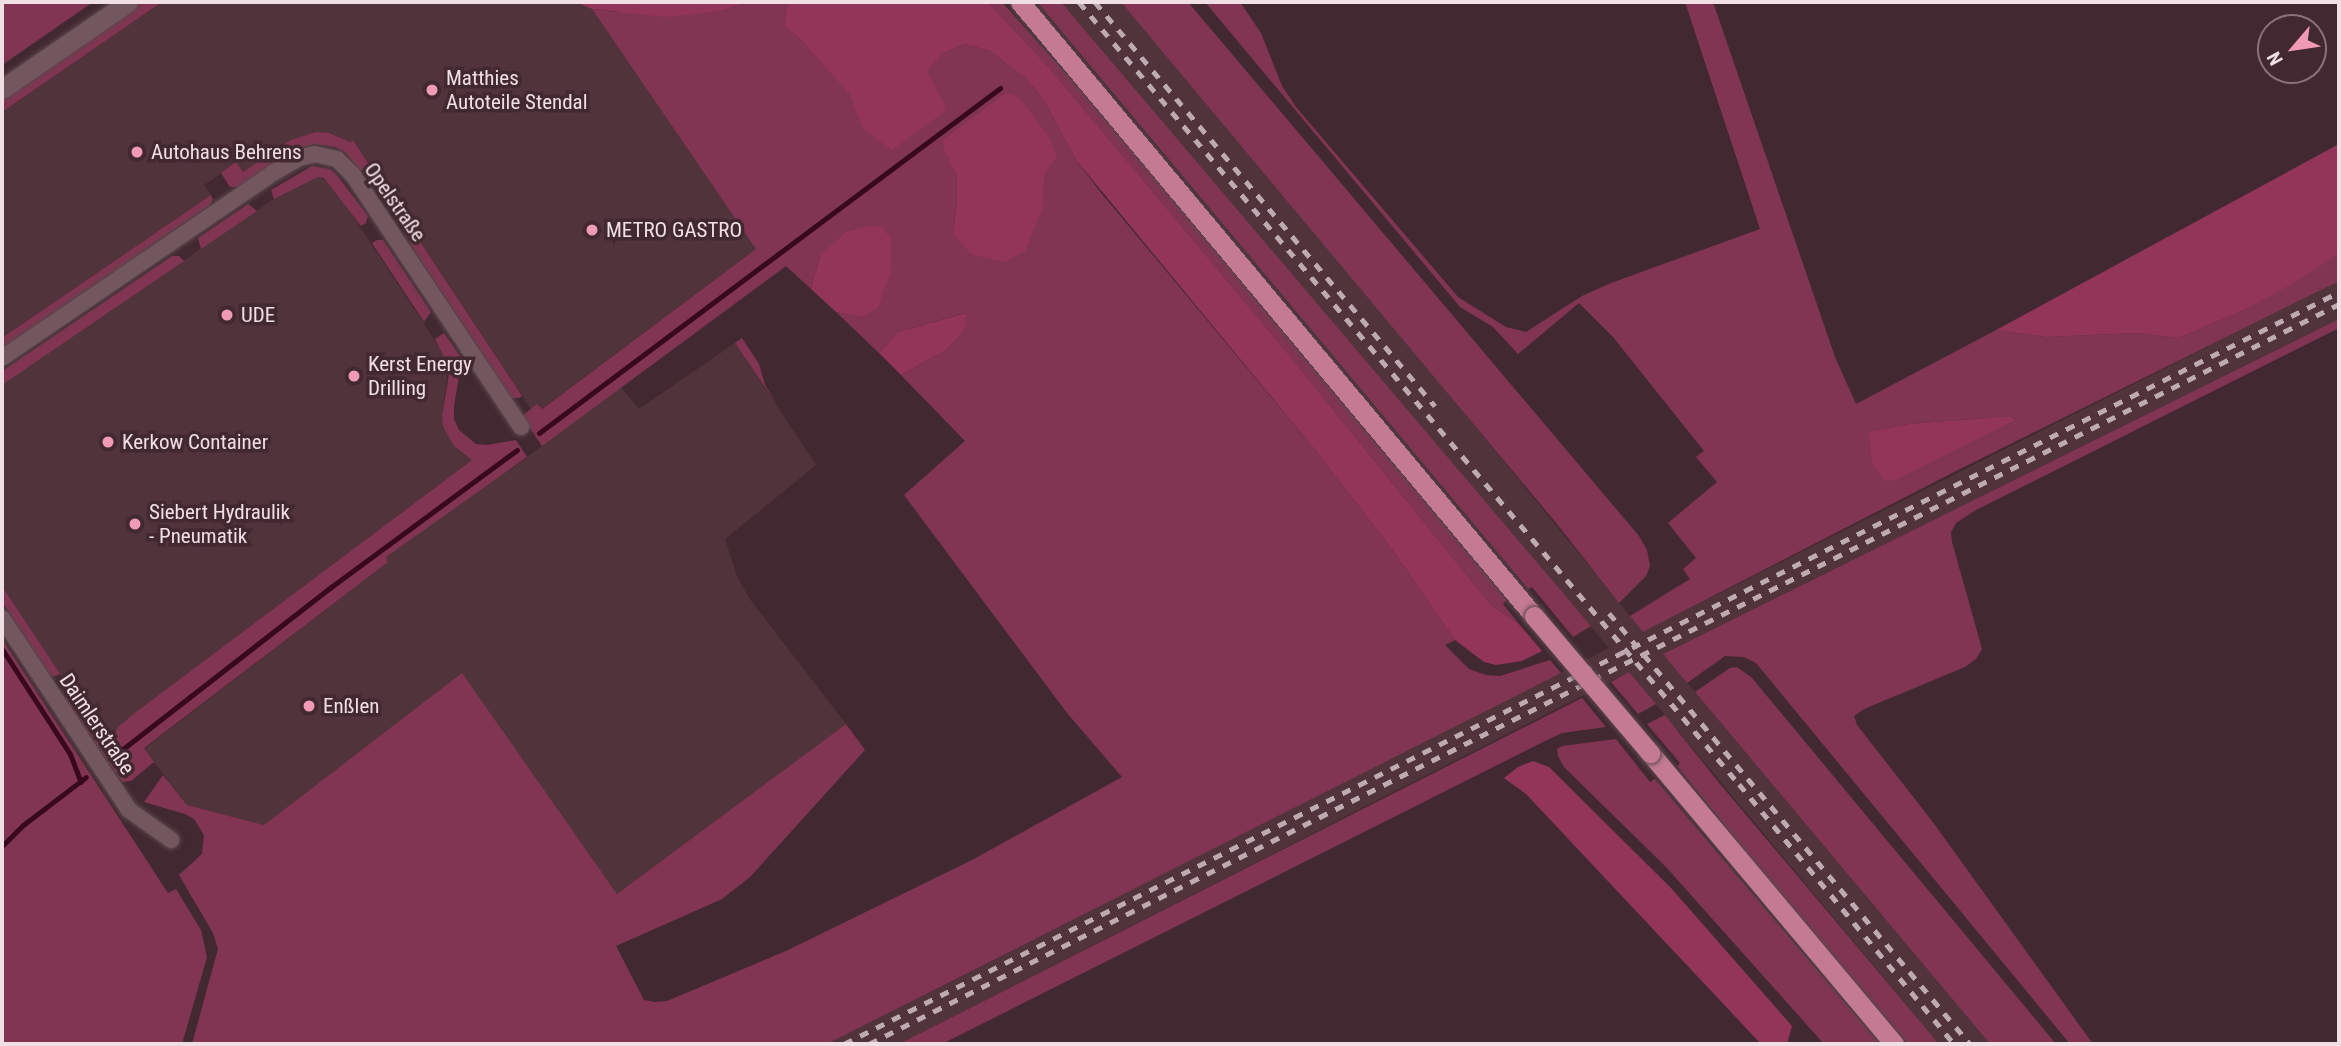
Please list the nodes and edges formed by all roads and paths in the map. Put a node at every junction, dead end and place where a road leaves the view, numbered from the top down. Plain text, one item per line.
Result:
1 (128, 2) edge
2 (1020, 2) edge
3 (2, 89) edge
4 (2, 358) edge
5 (521, 427) dead end
6 (2, 618) edge
7 (171, 840) dead end
8 (1894, 1044) edge

1 - 3 main road
2 - 8 main road, bridge
4 - 5 street, Opelstraße
6 - 7 street, Daimlerstraße

